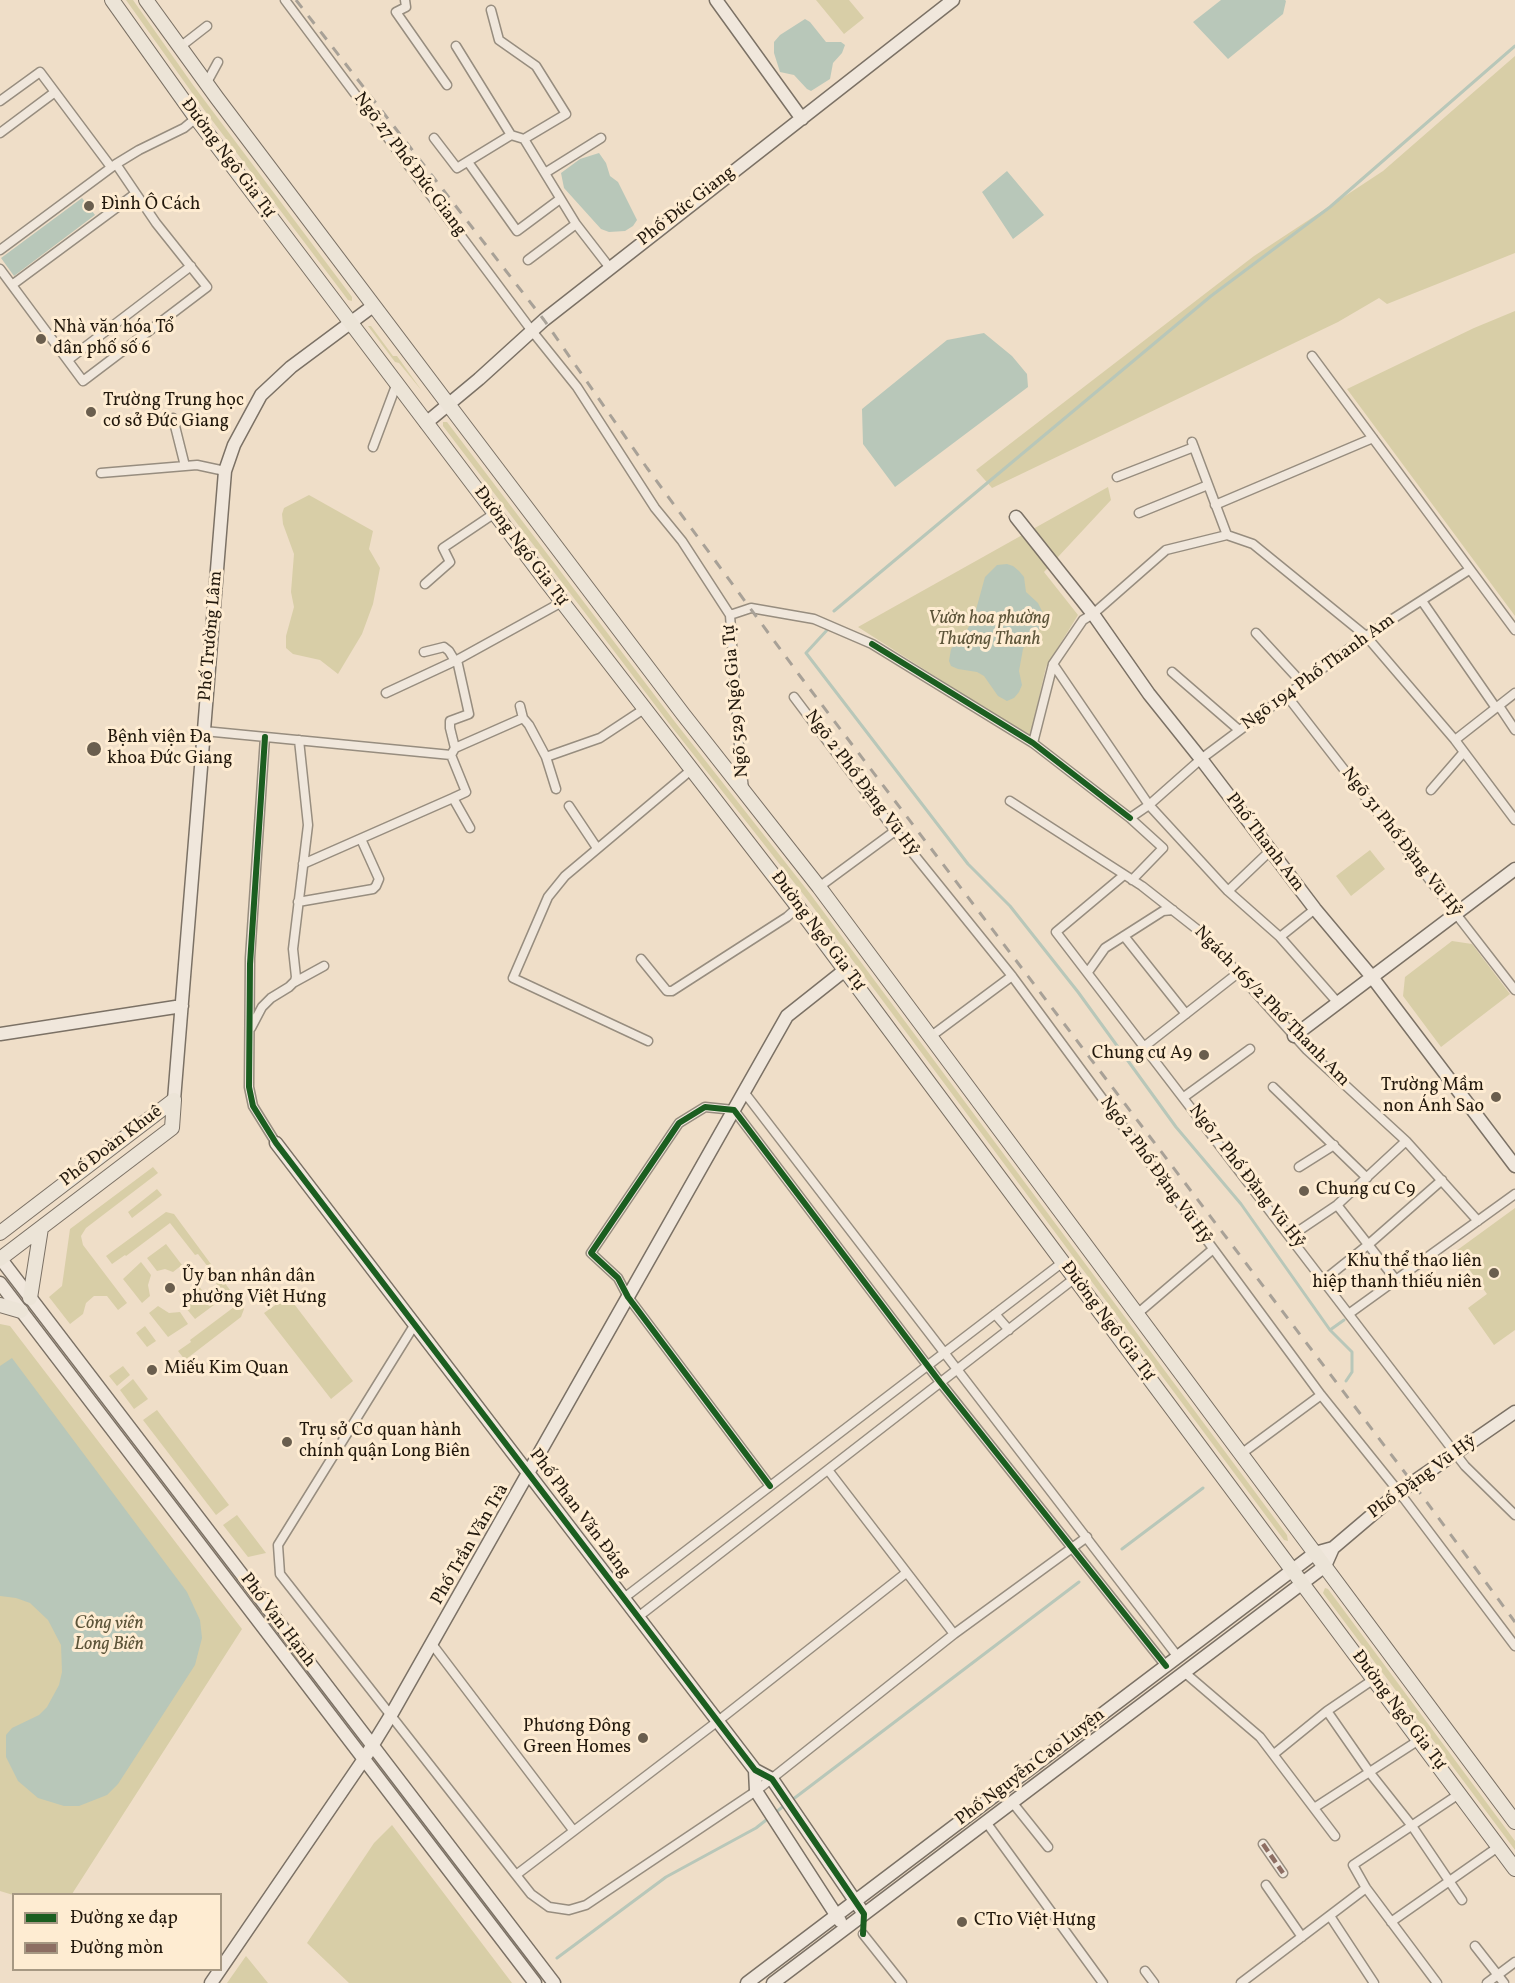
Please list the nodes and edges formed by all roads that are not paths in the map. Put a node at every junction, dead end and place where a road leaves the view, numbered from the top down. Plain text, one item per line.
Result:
1 (112, 0) edge
2 (285, 0) edge
3 (405, 0) edge
4 (716, 0) edge
5 (953, 0) edge
6 (150, 1) edge
7 (491, 10) dead end
8 (207, 26) dead end
9 (456, 46) dead end
10 (180, 47) junction
11 (218, 62) dead end
12 (206, 84) junction
13 (447, 85) dead end
14 (55, 92) junction
15 (0, 101) edge
16 (196, 118) junction
17 (802, 119) junction
18 (0, 133) edge
19 (512, 135) junction
20 (434, 138) dead end
21 (524, 138) junction
22 (601, 138) dead end
23 (468, 162) junction
24 (113, 166) junction
25 (544, 173) junction
26 (135, 194) junction
27 (560, 199) junction
28 (576, 224) junction
29 (0, 250) edge
30 (528, 260) dead end
31 (191, 266) junction
32 (610, 268) junction
33 (0, 269) edge
34 (12, 285) junction
35 (373, 306) junction
36 (351, 323) junction
37 (532, 331) junction
38 (1312, 356) dead end
39 (68, 360) junction
40 (397, 383) junction
41 (448, 404) junction
42 (173, 418) dead end
43 (426, 423) junction
44 (1373, 438) junction
45 (373, 447) dead end
46 (185, 466) junction
47 (225, 471) junction
48 (101, 473) dead end
49 (1117, 477) dead end
50 (1208, 485) junction
51 (1215, 505) junction
52 (495, 513) junction
53 (1139, 513) dead end
54 (1016, 517) dead end
55 (1227, 535) junction
56 (1469, 570) junction
57 (425, 584) dead end
58 (1422, 601) junction
59 (562, 602) junction
60 (1093, 614) junction
61 (730, 615) junction
62 (1515, 630) edge
63 (1256, 633) dead end
64 (1366, 636) junction
65 (424, 652) dead end
66 (456, 661) junction
67 (1053, 664) junction
68 (1172, 672) dead end
69 (1303, 684) junction
70 (386, 693) dead end
71 (1515, 693) edge
72 (1287, 696) junction
73 (795, 697) dead end
74 (520, 706) dead end
75 (1497, 707) junction
76 (644, 709) junction
77 (523, 718) junction
78 (1239, 730) junction
79 (1515, 730) edge
80 (204, 731) junction
81 (266, 737) junction
82 (299, 740) junction
83 (1455, 740) junction
84 (1033, 743) junction
85 (453, 752) junction
86 (1464, 753) junction
87 (546, 757) junction
88 (1201, 759) junction
89 (691, 770) junction
90 (556, 789) dead end
91 (1431, 790) dead end
92 (745, 792) junction
93 (453, 798) junction
94 (1010, 801) dead end
95 (1149, 805) junction
96 (569, 806) dead end
97 (1130, 818) junction
98 (1515, 820) edge
99 (470, 828) dead end
100 (895, 831) junction
101 (361, 838) junction
102 (597, 848) junction
103 (1270, 851) junction
104 (303, 864) junction
105 (1515, 869) edge
106 (1128, 877) junction
107 (819, 887) junction
108 (1228, 891) junction
109 (298, 902) junction
110 (798, 907) junction
111 (1315, 909) junction
112 (1173, 910) junction
113 (1456, 913) junction
114 (1124, 936) junction
115 (1280, 937) junction
116 (641, 959) dead end
117 (324, 966) dead end
118 (845, 970) junction
119 (1088, 972) junction
120 (1238, 973) junction
121 (1012, 976) junction
122 (1372, 977) junction
123 (293, 983) junction
124 (1515, 990) edge
125 (1338, 1003) junction
126 (182, 1006) junction
127 (1186, 1014) junction
128 (249, 1030) junction
129 (0, 1034) edge
130 (1294, 1036) junction
131 (930, 1037) junction
132 (648, 1041) dead end
133 (1145, 1046) junction
134 (1250, 1049) dead end
135 (1273, 1087) dead end
136 (744, 1092) junction
137 (1184, 1097) junction
138 (174, 1100) junction
139 (734, 1110) junction
140 (1406, 1141) junction
141 (276, 1143) joint
142 (1334, 1145) junction
143 (1515, 1166) edge
144 (1299, 1167) dead end
145 (1367, 1178) junction
146 (1442, 1180) junction
147 (1515, 1194) edge
148 (1337, 1205) junction
149 (1478, 1221) junction
150 (41, 1228) junction
151 (0, 1233) edge
152 (1291, 1236) junction
153 (1369, 1244) junction
154 (1212, 1250) junction
155 (0, 1258) edge
156 (1063, 1262) junction
157 (1075, 1278) junction
158 (1324, 1280) junction
159 (1396, 1280) junction
160 (0, 1283) edge
161 (628, 1297) junction
162 (30, 1298) junction
163 (0, 1305) edge
164 (21, 1311) junction
165 (1350, 1313) junction
166 (995, 1314) junction
167 (1137, 1314) junction
168 (415, 1324) junction
169 (1009, 1330) junction
170 (946, 1352) junction
171 (928, 1366) junction
172 (958, 1369) junction
173 (940, 1383) junction
174 (1321, 1395) junction
175 (1515, 1412) edge
176 (1456, 1452) junction
177 (1241, 1454) junction
178 (828, 1470) junction
179 (529, 1474) junction
180 (770, 1486) junction
181 (1398, 1492) junction
182 (1515, 1515) edge
183 (1087, 1537) junction
184 (1073, 1547) junction
185 (1333, 1548) junction
186 (1315, 1553) junction
187 (1325, 1566) junction
188 (1293, 1570) junction
189 (906, 1572) junction
190 (1302, 1583) junction
191 (624, 1598) junction
192 (638, 1617) junction
193 (954, 1634) junction
194 (432, 1644) junction
195 (1515, 1646) edge
196 (1178, 1657) junction
197 (1166, 1666) junction
198 (1184, 1672) junction
199 (1374, 1679) junction
200 (1327, 1711) junction
201 (391, 1715) junction
202 (717, 1721) junction
203 (1419, 1740) junction
204 (372, 1745) junction
205 (1274, 1754) junction
206 (364, 1759) junction
207 (755, 1770) junction
208 (1370, 1773) junction
209 (772, 1779) junction
210 (756, 1791) junction
211 (1459, 1794) junction
212 (1012, 1803) junction
213 (1314, 1808) junction
214 (986, 1822) junction
215 (1515, 1822) edge
216 (1412, 1826) junction
217 (573, 1830) junction
218 (1335, 1836) dead end
219 (1263, 1844) dead end
220 (1498, 1846) junction
221 (1048, 1848) dead end
222 (1515, 1869) edge
223 (1283, 1873) dead end
224 (516, 1875) junction
225 (1449, 1881) junction
226 (1266, 1885) dead end
227 (1366, 1888) junction
228 (1462, 1900) dead end
229 (855, 1901) junction
230 (864, 1914) junction
231 (837, 1915) junction
232 (1330, 1916) junction
233 (1391, 1922) junction
234 (846, 1928) junction
235 (862, 1934) junction
236 (1302, 1937) junction
237 (1475, 1946) dead end
238 (1515, 1962) edge
239 (222, 1968) edge
240 (1145, 1971) dead end
241 (1498, 1975) junction
242 (535, 1983) edge
243 (554, 1983) edge
244 (747, 1983) edge
245 (773, 1983) edge
246 (902, 1983) edge
247 (1103, 1983) edge
248 (1154, 1983) edge
249 (1241, 1983) edge
250 (1374, 1983) edge
251 (1437, 1983) edge
252 (1487, 1983) edge
253 (1504, 1983) edge

1 - 16 main road, Đường Ngô Gia Tự
2 - 37 street, Ngõ 27 Phố Đức Giang
3 - 13 street
4 - 17 street
5 - 17 street, Phố Đức Giang
6 - 10 main road, Đường Ngô Gia Tự
7 - 21 street
8 - 10 street
9 - 19 street
10 - 12 main road, Đường Ngô Gia Tự
11 - 12 street
12 - 35 main road, Đường Ngô Gia Tự
14 - 15 street
14 - 18 street
14 - 24 street
16 - 24 street
16 - 36 main road, Đường Ngô Gia Tự
17 - 32 street, Phố Đức Giang
19 - 21 street
19 - 23 street
20 - 23 street
21 - 25 street
22 - 25 street
23 - 27 street
24 - 26 street
24 - 29 street
25 - 27 street
26 - 31 street
26 - 34 street
27 - 28 street
28 - 30 street
28 - 32 street
31 - 39 street
31 - 39 street
32 - 37 street, Phố Đức Giang
33 - 34 street
34 - 39 street
35 - 36 street, Phố Trường Lâm
35 - 41 main road, Đường Ngô Gia Tự
36 - 40 main road, Đường Ngô Gia Tự
36 - 47 street, Phố Trường Lâm
37 - 41 street, Phố Đức Giang
37 - 61 street, Ngõ 27 Phố Đức Giang
38 - 44 street
40 - 43 main road, Đường Ngô Gia Tự
40 - 45 street
41 - 43 street, Phố Đức Giang
41 - 92 main road, Đường Ngô Gia Tự
42 - 46 street
43 - 52 main road, Đường Ngô Gia Tự
44 - 51 street
44 - 56 street
46 - 47 street
46 - 48 street
47 - 80 street, Phố Trường Lâm
49 - 50 street
50 - 51 street
50 - 53 street
51 - 55 street
52 - 57 street
52 - 59 main road, Đường Ngô Gia Tự
54 - 60 street, Phố Thanh Am
55 - 60 street
55 - 64 street
56 - 58 street, Ngõ 194 Phố Thanh Am
56 - 62 street
58 - 64 street, Ngõ 194 Phố Thanh Am
58 - 75 street
59 - 66 street
59 - 76 main road, Đường Ngô Gia Tự
60 - 67 street
60 - 88 street, Phố Thanh Am
61 - 84 street, Ngõ 529 Ngô Gia Tự
61 - 92 street, Ngõ 529 Ngô Gia Tự
63 - 69 street
64 - 69 street, Ngõ 194 Phố Thanh Am
64 - 83 street
65 - 66 street
66 - 70 street
66 - 85 street
67 - 84 street
67 - 95 street
68 - 78 street
69 - 72 street, Ngõ 194 Phố Thanh Am
71 - 75 street
72 - 78 street, Ngõ 194 Phố Thanh Am
72 - 113 street, Ngõ 31 Phố Đặng Vũ Hỷ
73 - 100 street, Ngõ 2 Phố Đặng Vũ Hỷ
74 - 77 street
75 - 79 street
75 - 83 street
76 - 87 street
76 - 89 main road, Đường Ngô Gia Tự
77 - 85 street
77 - 87 street
78 - 88 street, Ngõ 194 Phố Thanh Am
80 - 81 street
80 - 126 street, Phố Trường Lâm
81 - 82 street
81 - 128 street
82 - 85 street
82 - 104 street
83 - 86 street
84 - 97 street, Ngõ 529 Ngô Gia Tự
85 - 93 street
86 - 91 street
86 - 98 street
87 - 90 street
88 - 95 street, Ngõ 194 Phố Thanh Am
88 - 103 street, Phố Thanh Am
89 - 102 street
89 - 110 main road, Đường Ngô Gia Tự
92 - 107 main road, Đường Ngô Gia Tự
93 - 99 street
93 - 101 street
94 - 106 street, Ngách 165/2 Phố Thanh Am
95 - 97 street, Ngõ 194 Phố Thanh Am
95 - 108 street
96 - 102 street
97 - 106 street, Ngõ 529 Ngô Gia Tự
100 - 107 street
100 - 121 street, Ngõ 2 Phố Đặng Vũ Hỷ
101 - 104 street
101 - 109 street
102 - 132 street
103 - 108 street
103 - 111 street, Phố Thanh Am
104 - 109 street
105 - 113 street
106 - 112 street, Ngách 165/2 Phố Thanh Am
106 - 119 street, Ngõ 7 Phố Đặng Vũ Hỷ
107 - 131 main road, Đường Ngô Gia Tự
108 - 115 street
109 - 123 street
110 - 116 street
110 - 118 main road, Đường Ngô Gia Tự
111 - 115 street
111 - 122 street, Phố Thanh Am
112 - 114 street
112 - 120 street, Ngách 165/2 Phố Thanh Am
113 - 122 street
113 - 124 street, Ngõ 31 Phố Đặng Vũ Hỷ
114 - 119 street
114 - 127 street
115 - 125 street
117 - 123 street
118 - 136 street, Phố Trần Văn Trà
118 - 156 main road, Đường Ngô Gia Tự
119 - 133 street, Ngõ 7 Phố Đặng Vũ Hỷ
120 - 127 street
120 - 130 street, Ngách 165/2 Phố Thanh Am
121 - 131 street
121 - 154 street, Ngõ 2 Phố Đặng Vũ Hỷ
122 - 125 street
122 - 143 street, Phố Thanh Am
123 - 128 street
125 - 130 street
126 - 129 street
126 - 138 street, Phố Trường Lâm
127 - 133 street
128 - 141 street
130 - 140 street, Ngách 165/2 Phố Thanh Am
131 - 167 main road, Đường Ngô Gia Tự
133 - 137 street, Ngõ 7 Phố Đặng Vũ Hỷ
134 - 137 street
135 - 142 street
136 - 139 street, Phố Trần Văn Trà
136 - 170 street
137 - 152 street, Ngõ 7 Phố Đặng Vũ Hỷ
138 - 150 main road, Phố Đoàn Khuê
138 - 151 main road, Phố Đoàn Khuê
139 - 161 street, Phố Trần Văn Trà
139 - 161 street
139 - 171 street
140 - 145 street
140 - 146 street, Ngách 165/2 Phố Thanh Am
141 - 168 street, Phố Phan Văn Đáng
142 - 144 street
142 - 145 street
145 - 148 street
146 - 149 street, Ngách 165/2 Phố Thanh Am
146 - 153 street
147 - 149 street
148 - 152 street
148 - 153 street
149 - 159 street
150 - 155 main road, Phố Đoàn Khuê
150 - 162 main road
152 - 158 street, Ngõ 7 Phố Đặng Vũ Hỷ
153 - 158 street
153 - 159 street
154 - 167 street
154 - 174 street, Ngõ 2 Phố Đặng Vũ Hỷ
155 - 162 street, Phố Vạn Hạnh
156 - 157 main road, Đường Ngô Gia Tự
156 - 166 street
157 - 169 street
157 - 188 main road, Đường Ngô Gia Tự
158 - 165 street, Ngõ 7 Phố Đặng Vũ Hỷ
159 - 165 street
160 - 164 street, Phố Vạn Hạnh
161 - 179 street, Phố Trần Văn Trà
161 - 180 street
162 - 204 street, Phố Vạn Hạnh
163 - 164 main road
164 - 206 street, Phố Vạn Hạnh
165 - 176 street, Ngõ 7 Phố Đặng Vũ Hỷ
166 - 169 street
166 - 170 street
167 - 177 main road, Đường Ngô Gia Tự
168 - 179 street, Phố Phan Văn Đáng
168 - 201 street
169 - 172 street
170 - 171 street
170 - 172 street
171 - 173 street
171 - 180 street
172 - 173 street
172 - 183 street
173 - 178 street
173 - 184 street
174 - 177 street
174 - 181 street, Ngõ 2 Phố Đặng Vũ Hỷ
175 - 176 street, Phố Đặng Vũ Hỷ
176 - 181 street, Phố Đặng Vũ Hỷ
176 - 182 street, Ngõ 7 Phố Đặng Vũ Hỷ
177 - 186 main road, Đường Ngô Gia Tự
178 - 189 street
178 - 192 street
179 - 191 street, Phố Phan Văn Đáng
179 - 194 street, Phố Trần Văn Trà
180 - 191 street
181 - 185 street, Phố Đặng Vũ Hỷ
181 - 195 street, Ngõ 2 Phố Đặng Vũ Hỷ
183 - 184 street
183 - 196 street
184 - 193 street
184 - 197 street
185 - 186 street, Phố Đặng Vũ Hỷ
185 - 187 street, Phố Đặng Vũ Hỷ
186 - 187 main road, Đường Ngô Gia Tự
186 - 188 street, Phố Nguyễn Cao Luyện
187 - 190 street, Phố Nguyễn Cao Luyện
187 - 215 main road, Đường Ngô Gia Tự
188 - 190 main road, Đường Ngô Gia Tự
188 - 196 street, Phố Nguyễn Cao Luyện
189 - 193 street
189 - 202 street
190 - 198 street, Phố Nguyễn Cao Luyện
190 - 199 main road, Đường Ngô Gia Tự
191 - 192 street, Phố Phan Văn Đáng
192 - 202 street, Phố Phan Văn Đáng
193 - 209 street
194 - 201 street, Phố Trần Văn Trà
194 - 217 street
196 - 197 street, Phố Nguyễn Cao Luyện
197 - 229 street, Phố Nguyễn Cao Luyện
198 - 205 street
198 - 212 street, Phố Nguyễn Cao Luyện
199 - 200 street
199 - 203 main road, Đường Ngô Gia Tự
200 - 205 street
200 - 208 street
201 - 204 street, Phố Trần Văn Trà
201 - 224 street
202 - 207 street, Phố Phan Văn Đáng
202 - 217 street
203 - 208 street
203 - 211 main road, Đường Ngô Gia Tự
204 - 206 street, Phố Trần Văn Trà
204 - 243 street, Phố Vạn Hạnh
205 - 213 street
206 - 239 street, Phố Trần Văn Trà
206 - 242 street, Phố Vạn Hạnh
207 - 209 street, Phố Phan Văn Đáng
207 - 210 street
208 - 213 street
208 - 216 street
209 - 210 street
209 - 229 street, Phố Phan Văn Đáng
210 - 224 street
210 - 231 street
211 - 216 street
211 - 220 main road, Đường Ngô Gia Tự
212 - 214 street, Phố Nguyễn Cao Luyện
212 - 221 street
213 - 218 street
214 - 230 street, Phố Nguyễn Cao Luyện
214 - 247 street
216 - 225 street
216 - 227 street
217 - 224 street
219 - 223 street
220 - 222 main road, Đường Ngô Gia Tự
220 - 225 street
225 - 228 street
225 - 233 street
226 - 236 street
227 - 232 street
227 - 233 street
229 - 230 street, Phố Phan Văn Đáng
229 - 231 street, Phố Nguyễn Cao Luyện
230 - 234 street, Phố Nguyễn Cao Luyện
230 - 235 street
231 - 234 street
231 - 244 street, Phố Nguyễn Cao Luyện
232 - 236 street
232 - 250 street
233 - 251 street
234 - 235 street
234 - 245 street, Phố Nguyễn Cao Luyện
235 - 246 street
236 - 249 street
237 - 241 street
238 - 241 street
240 - 248 street
241 - 252 street
241 - 253 street

